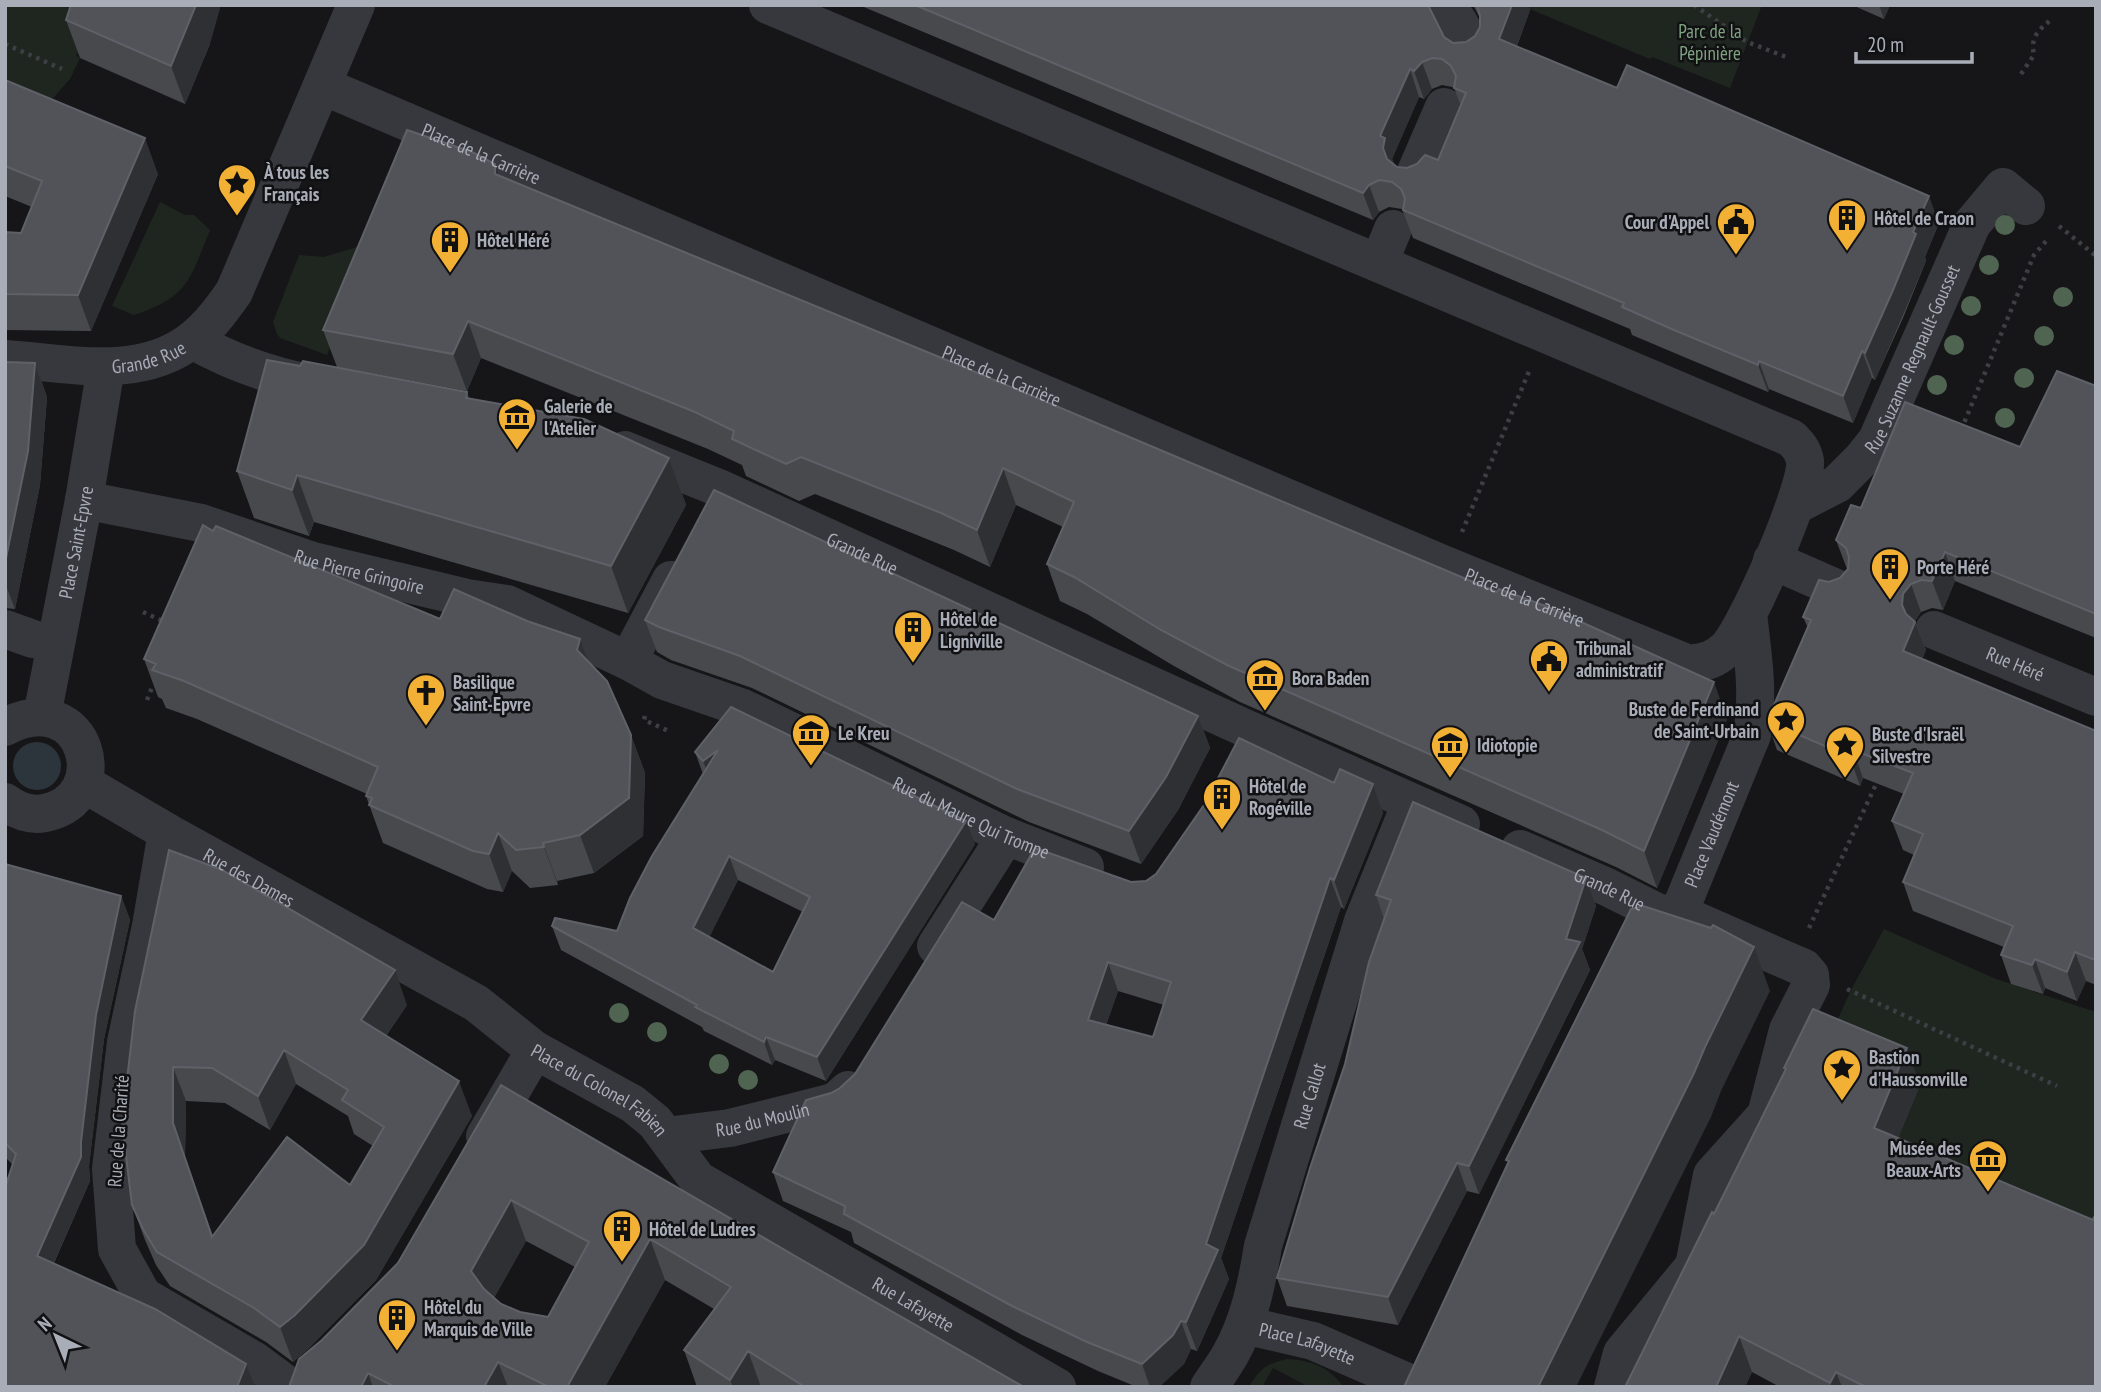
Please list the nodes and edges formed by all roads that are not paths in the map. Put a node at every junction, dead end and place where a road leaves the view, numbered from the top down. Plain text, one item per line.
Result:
1 (356, 5) edge
2 (768, 5) edge
3 (1437, 5) edge
4 (1469, 50) edge
5 (323, 86) junction
6 (1444, 107) dead end
7 (1415, 174) edge
8 (2015, 196) road end
9 (192, 340) junction
10 (5, 359) edge
11 (106, 367) junction
12 (346, 390) edge
13 (591, 438) edge
14 (719, 488) junction
15 (84, 500) junction
16 (1796, 505) junction
17 (1772, 560) junction
18 (1838, 589) edge
19 (1748, 614) junction
20 (1934, 630) dead end
21 (628, 661) junction
22 (2096, 697) edge
23 (41, 716) junction
24 (5, 727) edge
25 (83, 783) junction
26 (5, 802) edge
27 (1411, 803) junction
28 (167, 832) junction
29 (1006, 836) junction
30 (1123, 881) edge
31 (1685, 912) junction
32 (415, 969) joint
33 (919, 973) edge
34 (536, 1050) junction
35 (869, 1055) edge
36 (666, 1136) junction
37 (467, 1166) edge
38 (770, 1223) joint
39 (1244, 1325) junction
40 (1425, 1348) edge
41 (1406, 1385) edge
42 (290, 1387) edge
43 (1057, 1387) edge
44 (1209, 1387) edge
45 (1613, 1387) edge

1 - 5 street
2 - 16 street, Place de la Carrière
3 - 4 street
5 - 9 street
5 - 19 street, Place de la Carrière
6 - 7 street
8 - 16 street, Rue Suzanne Regnault-Gousset
9 - 11 street, Grande Rue
9 - 12 street, Grande Rue
10 - 11 street, Grande Rue
11 - 15 street, Place Saint-Epvre
13 - 14 street, Grande Rue
14 - 21 street
14 - 27 street, Grande Rue
15 - 21 street, Rue Pierre Gringoire
15 - 23 street, Place Saint-Epvre
16 - 17 street, Place de la Carrière
17 - 18 street
17 - 19 street, Place de la Carrière
19 - 31 street, Place Vaudémont
20 - 22 street, Rue Héré
21 - 29 street, Rue du Maure Qui Trompe
23 - 24 street
23 - 25 street
25 - 26 street
25 - 28 street, Rue des Dames
27 - 31 street, Grande Rue
27 - 39 street, Rue Callot
28 - 32 street, Rue des Dames
28 - 42 street, Rue de la Charité
29 - 30 street, Rue du Maure Qui Trompe
29 - 33 street
31 - 45 street, Place Vaudémont
32 - 34 street, Place du Colonel Fabien
34 - 36 street, Place du Colonel Fabien
34 - 37 street
35 - 36 street, Rue du Moulin
36 - 38 street, Place du Colonel Fabien
38 - 43 street, Rue Lafayette
39 - 41 street, Place Lafayette
39 - 44 street, Rue Callot
40 - 41 street

